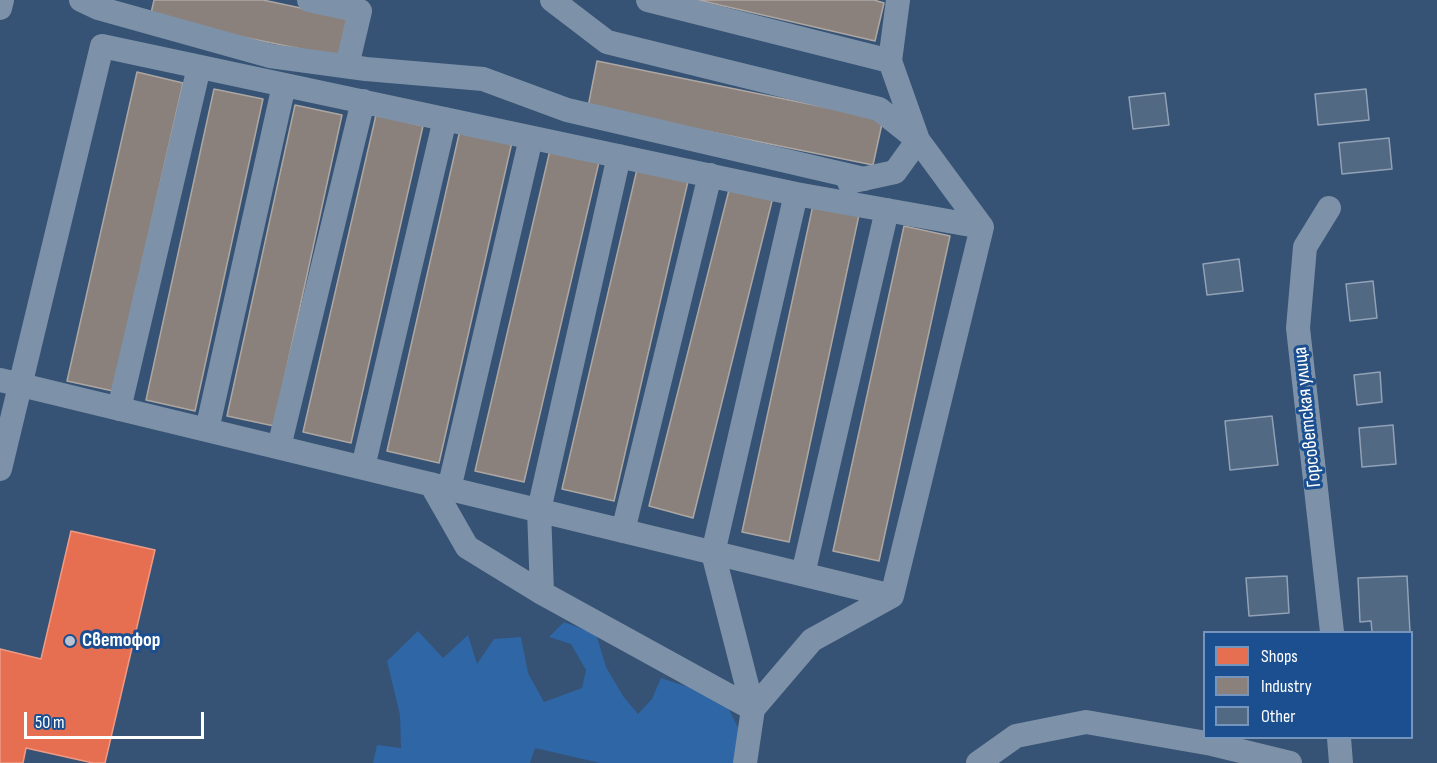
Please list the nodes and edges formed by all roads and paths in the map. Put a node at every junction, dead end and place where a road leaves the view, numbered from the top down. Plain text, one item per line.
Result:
1 (2, 0) edge
2 (81, 0) edge
3 (309, 0) edge
4 (552, 0) edge
5 (648, 0) edge
6 (898, 0) edge
7 (0, 8) edge
8 (144, 10) edge
9 (890, 61) junction
10 (347, 66) junction
11 (199, 67) junction
12 (284, 85) junction
13 (363, 102) junction
14 (445, 119) junction
15 (531, 138) junction
16 (918, 140) junction
17 (619, 156) junction
18 (710, 175) junction
19 (864, 179) junction
20 (796, 194) junction
21 (1329, 208) dead end
22 (887, 210) junction
23 (982, 226) junction
24 (10, 382) edge
25 (119, 408) junction
26 (207, 430) junction
27 (279, 447) junction
28 (363, 467) junction
29 (0, 468) edge
30 (440, 486) junction
31 (539, 510) junction
32 (623, 531) junction
33 (713, 553) junction
34 (803, 574) junction
35 (542, 593) junction
36 (892, 596) junction
37 (1332, 631) edge
38 (753, 709) junction
39 (1339, 739) edge
40 (745, 763) edge
41 (978, 763) edge
42 (1290, 763) edge
43 (1341, 763) edge

1 - 7 street
2 - 8 street
3 - 10 street
4 - 16 street
5 - 9 street
6 - 9 street
8 - 10 street
9 - 16 street
10 - 19 street
11 - 12 street
11 - 24 street
11 - 25 street
12 - 13 street
12 - 26 street
13 - 14 street
13 - 27 street
14 - 15 street
14 - 28 street
15 - 17 street
15 - 30 street
16 - 19 street
16 - 23 street
17 - 18 street
17 - 31 street
18 - 20 street
18 - 32 street
19 - 20 street
20 - 22 street
20 - 33 street
21 - 37 street, Горсоветская улица
22 - 23 street
22 - 34 street
23 - 36 street
24 - 25 street
24 - 29 street
25 - 26 street
26 - 27 street
27 - 28 street
28 - 30 street
30 - 31 street
30 - 35 street
31 - 32 street
31 - 35 street
32 - 33 street
33 - 34 street
33 - 38 street
34 - 36 street
35 - 38 street
36 - 38 street
38 - 40 street
39 - 43 street
41 - 42 street

